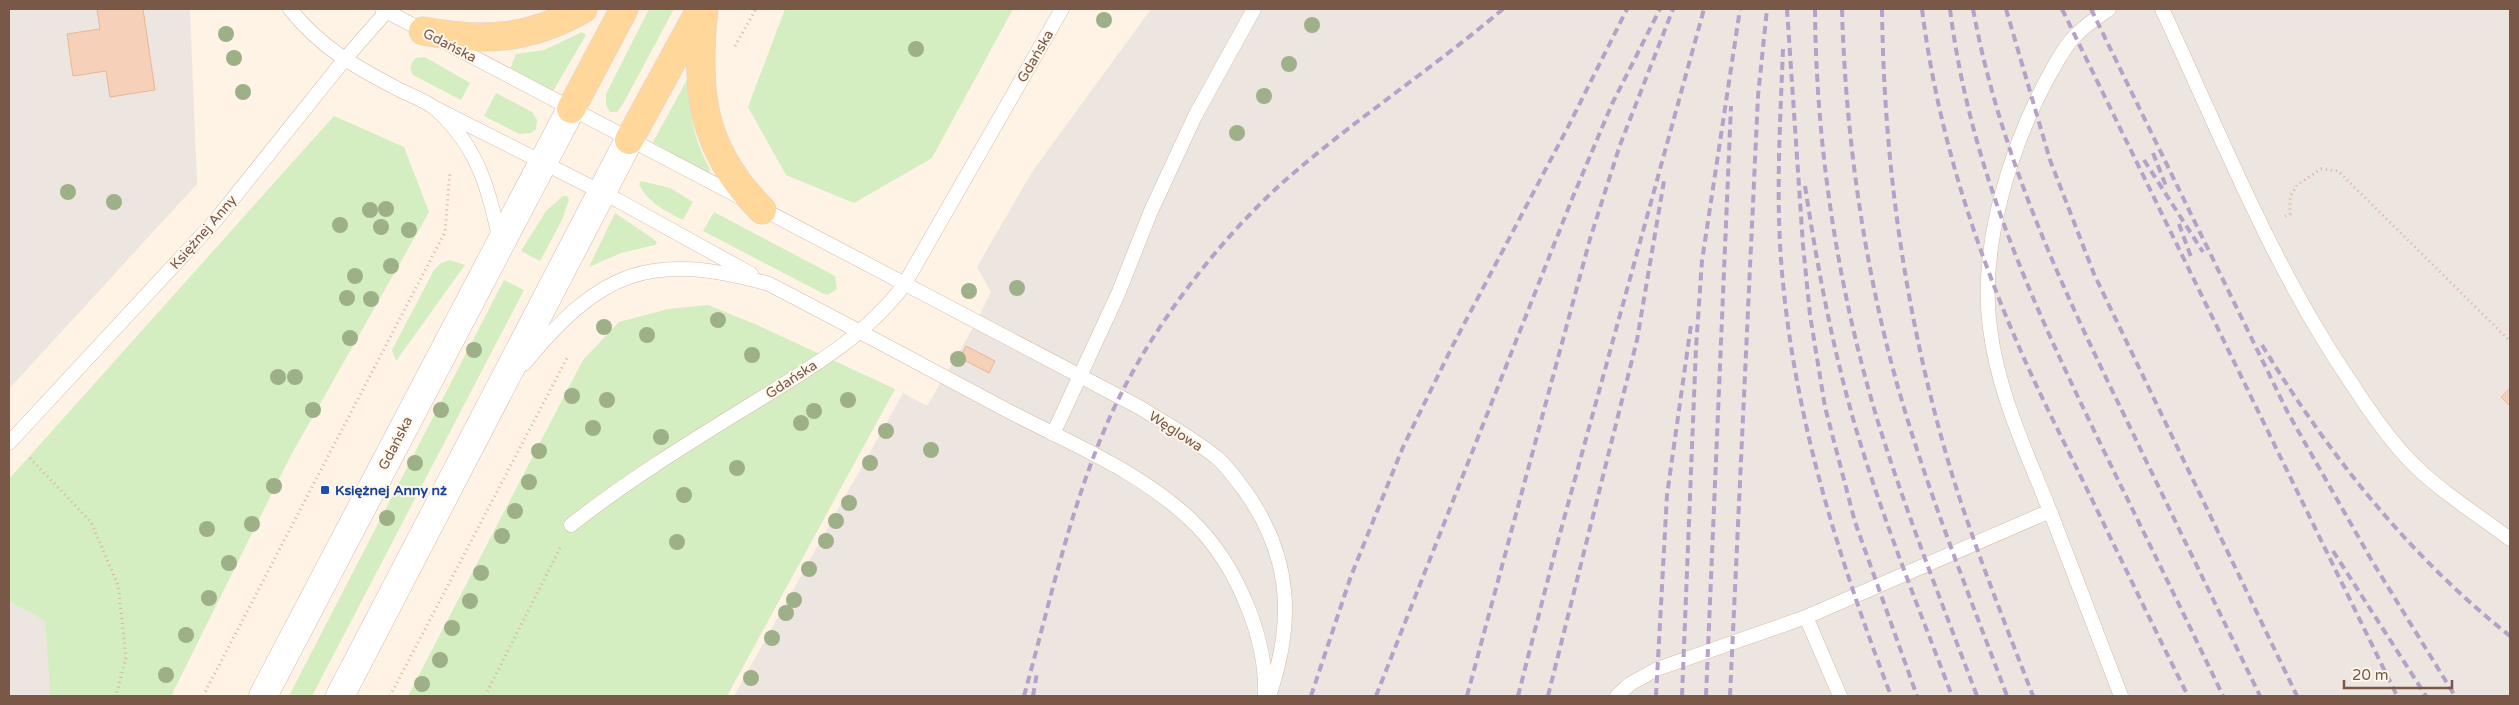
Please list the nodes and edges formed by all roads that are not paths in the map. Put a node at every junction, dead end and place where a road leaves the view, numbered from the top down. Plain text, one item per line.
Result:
1 (290, 9) edge
2 (582, 9) edge
3 (624, 9) edge
4 (702, 9) edge
5 (1062, 9) edge
6 (1254, 9) edge
7 (2109, 9) edge
8 (2162, 9) edge
9 (384, 10) edge
10 (423, 32) junction
11 (344, 60) junction
12 (435, 108) junction
13 (571, 109) junction
14 (629, 140) junction
15 (543, 161) junction
16 (601, 192) junction
17 (762, 210) junction
18 (500, 243) junction
19 (769, 284) junction
20 (904, 285) junction
21 (861, 331) junction
22 (1080, 377) junction
23 (490, 406) junction
24 (1053, 434) junction
25 (10, 442) edge
26 (2050, 511) junction
27 (571, 525) road end
28 (2510, 539) edge
29 (1806, 617) junction
30 (263, 696) edge
31 (340, 696) edge
32 (1265, 696) edge
33 (1269, 696) edge
34 (1617, 696) edge
35 (1840, 696) edge
36 (2121, 696) edge

1 - 11 lane
2 - 10 main road
3 - 13 main road
4 - 14 main road
4 - 17 main road
5 - 20 lane, Gdańska
6 - 22 lane
7 - 26 lane
8 - 28 lane
9 - 10 lane, Gdańska
9 - 11 lane, Księżnej Anny
10 - 13 lane, Gdańska
11 - 12 lane
11 - 25 lane, Księżnej Anny
12 - 15 lane
12 - 18 lane
13 - 14 lane, Gdańska
13 - 15 street, Gdańska
14 - 16 street
14 - 17 lane, Gdańska
15 - 16 lane
15 - 18 street, Gdańska
16 - 19 lane
16 - 23 street
17 - 20 lane, Gdańska
18 - 30 street, Gdańska
19 - 21 lane
19 - 23 lane
20 - 21 lane, Gdańska
20 - 22 lane, Węglowa
21 - 24 lane
21 - 27 lane, Gdańska
22 - 24 lane
22 - 33 lane, Węglowa
23 - 31 street
24 - 32 lane
26 - 29 lane
26 - 36 lane
29 - 34 lane
29 - 35 lane

